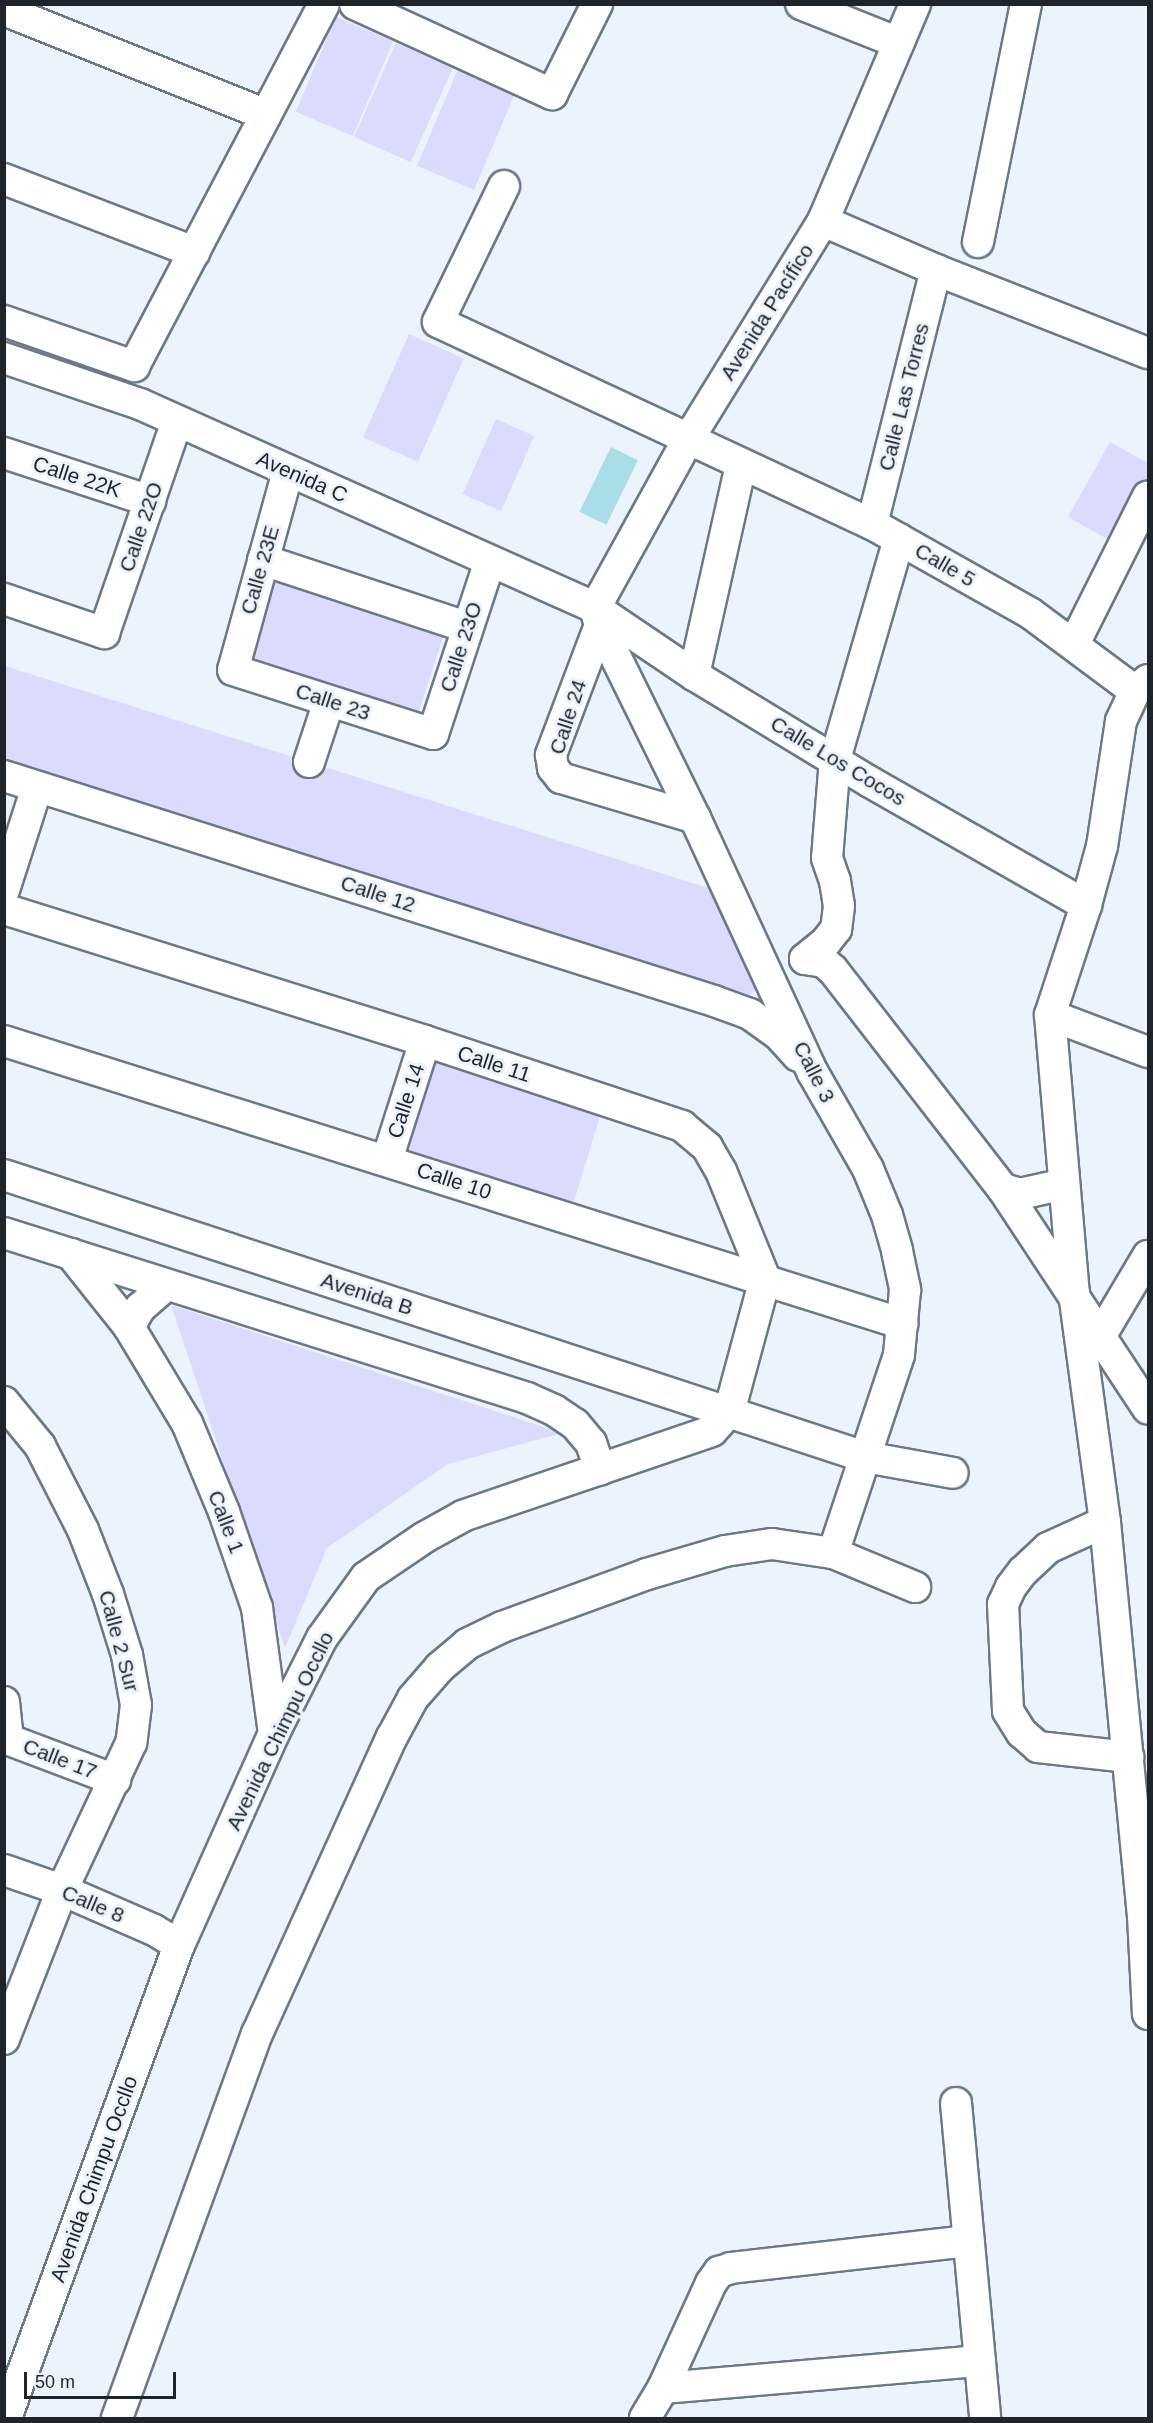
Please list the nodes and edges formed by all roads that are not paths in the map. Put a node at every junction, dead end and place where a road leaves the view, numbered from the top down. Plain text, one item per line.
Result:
1 (324, 4) edge
2 (355, 4) edge
3 (597, 4) edge
4 (801, 4) edge
5 (915, 4) edge
6 (1026, 4) edge
7 (5, 7) edge
8 (899, 43) junction
9 (266, 115) junction
10 (4, 179) edge
11 (504, 186) dead end
12 (823, 221) junction
13 (978, 242) dead end
14 (194, 252) junction
15 (936, 270) junction
16 (4, 321) edge
17 (1149, 353) edge
18 (4, 358) edge
19 (177, 421) junction
20 (689, 438) junction
21 (4, 453) edge
22 (741, 465) junction
23 (288, 471) junction
24 (1149, 496) edge
25 (150, 501) junction
26 (872, 524) junction
27 (899, 539) junction
28 (263, 560) junction
29 (490, 561) junction
30 (4, 599) edge
31 (598, 616) junction
32 (468, 627) junction
33 (1074, 644) junction
34 (233, 670) joint
35 (694, 675) junction
36 (1142, 686) edge
37 (328, 700) junction
38 (433, 734) joint
39 (835, 759) junction
40 (309, 762) dead end
41 (4, 776) edge
42 (37, 787) junction
43 (695, 818) junction
44 (4, 890) edge
45 (1086, 905) junction
46 (4, 909) edge
47 (806, 959) junction
48 (772, 986) junction
49 (750, 1014) junction
50 (1050, 1015) junction
51 (4, 1041) edge
52 (425, 1041) junction
53 (1149, 1052) edge
54 (813, 1073) junction
55 (387, 1160) junction
56 (4, 1175) edge
57 (1064, 1184) junction
58 (1003, 1189) junction
59 (4, 1233) edge
60 (71, 1254) junction
61 (1149, 1256) edge
62 (765, 1279) junction
63 (166, 1286) junction
64 (1074, 1293) junction
65 (903, 1324) junction
66 (129, 1327) junction
67 (1101, 1335) junction
68 (4, 1402) edge
69 (1148, 1406) edge
70 (729, 1412) junction
71 (865, 1457) junction
72 (600, 1469) junction
73 (953, 1473) dead end
74 (1105, 1522) junction
75 (833, 1554) junction
76 (915, 1587) dead end
77 (4, 1702) edge
78 (274, 1733) junction
79 (6, 1738) edge
80 (1128, 1757) junction
81 (115, 1780) junction
82 (4, 1870) edge
83 (62, 1890) junction
84 (1146, 1917) edge
85 (179, 1945) junction
86 (10, 2006) edge
87 (1149, 2014) edge
88 (4, 2039) edge
89 (956, 2103) dead end
90 (968, 2241) junction
91 (980, 2361) junction
92 (663, 2388) junction
93 (6, 2418) edge
94 (117, 2418) edge
95 (645, 2418) edge
96 (985, 2418) edge

1 - 9 street
2 - 3 street
4 - 8 street
5 - 8 street, Avenida Pacífico
6 - 13 street
7 - 9 street
8 - 12 street, Avenida Pacífico
9 - 14 street
10 - 14 street
11 - 20 street, Calle 5
12 - 15 street
12 - 20 street, Avenida Pacífico
14 - 16 street
15 - 17 street
15 - 26 street, Calle Las Torres
18 - 19 street, Avenida C
19 - 23 street, Avenida C
19 - 25 street, Calle 22O
20 - 22 street, Calle 5
20 - 31 street, Avenida Pacífico
21 - 25 street, Calle 22K
22 - 26 street, Calle 5
22 - 35 street
23 - 28 street, Calle 23E
23 - 29 street, Avenida C
24 - 33 street
25 - 30 street, Calle 22O
26 - 27 street, Calle 5
27 - 33 street, Calle 5
27 - 39 street
28 - 32 street
28 - 34 street, Calle 23E
29 - 31 street, Avenida C
29 - 32 street, Calle 23O
31 - 35 street, Calle Los Cocos
31 - 43 street, Calle 3
31 - 43 street, Calle 24
32 - 38 street, Calle 23O
33 - 36 street, Calle 5
34 - 37 street, Calle 23
35 - 39 street, Calle Los Cocos
36 - 45 street
37 - 38 street, Calle 23
37 - 40 street
39 - 45 street, Calle Los Cocos
39 - 47 street
41 - 42 street, Calle 12
42 - 44 street
42 - 49 street, Calle 12
43 - 48 street, Calle 3
45 - 50 street
46 - 52 street, Calle 11
47 - 48 street
47 - 58 street
48 - 49 street
48 - 54 street, Calle 3
49 - 54 street, Calle 12
50 - 53 street
50 - 57 street
51 - 55 street, Calle 10
52 - 55 street, Calle 14
52 - 62 street, Calle 11
54 - 65 street, Calle 3
55 - 62 street, Calle 10
56 - 70 street, Avenida B
57 - 58 street
57 - 64 street
58 - 64 street
59 - 60 street
60 - 63 street
60 - 66 street, Calle 1
61 - 67 street
62 - 65 street, Calle 10
62 - 70 street
63 - 66 street
63 - 72 street
64 - 67 street
64 - 74 street
65 - 71 street, Calle 3
66 - 78 street, Calle 1
67 - 69 street
68 - 81 street, Calle 2 Sur
70 - 71 street
70 - 72 street, Avenida Chimpu Occllo
71 - 73 street
71 - 75 street, Calle 3
72 - 78 street, Avenida Chimpu Occllo
74 - 80 street
74 - 80 street
75 - 76 street
75 - 94 street
77 - 79 street
78 - 85 street, Avenida Chimpu Occllo
79 - 81 street, Calle 17
80 - 84 street
81 - 83 street, Calle 2 Sur
82 - 83 street, Calle 8
83 - 85 street, Calle 8
83 - 86 street, Calle 2 Sur
84 - 87 street
85 - 93 street, Avenida Chimpu Occllo
86 - 88 street, Calle 2 Sur
89 - 90 street
90 - 91 street
90 - 92 street
91 - 92 street
91 - 96 street
92 - 95 street

